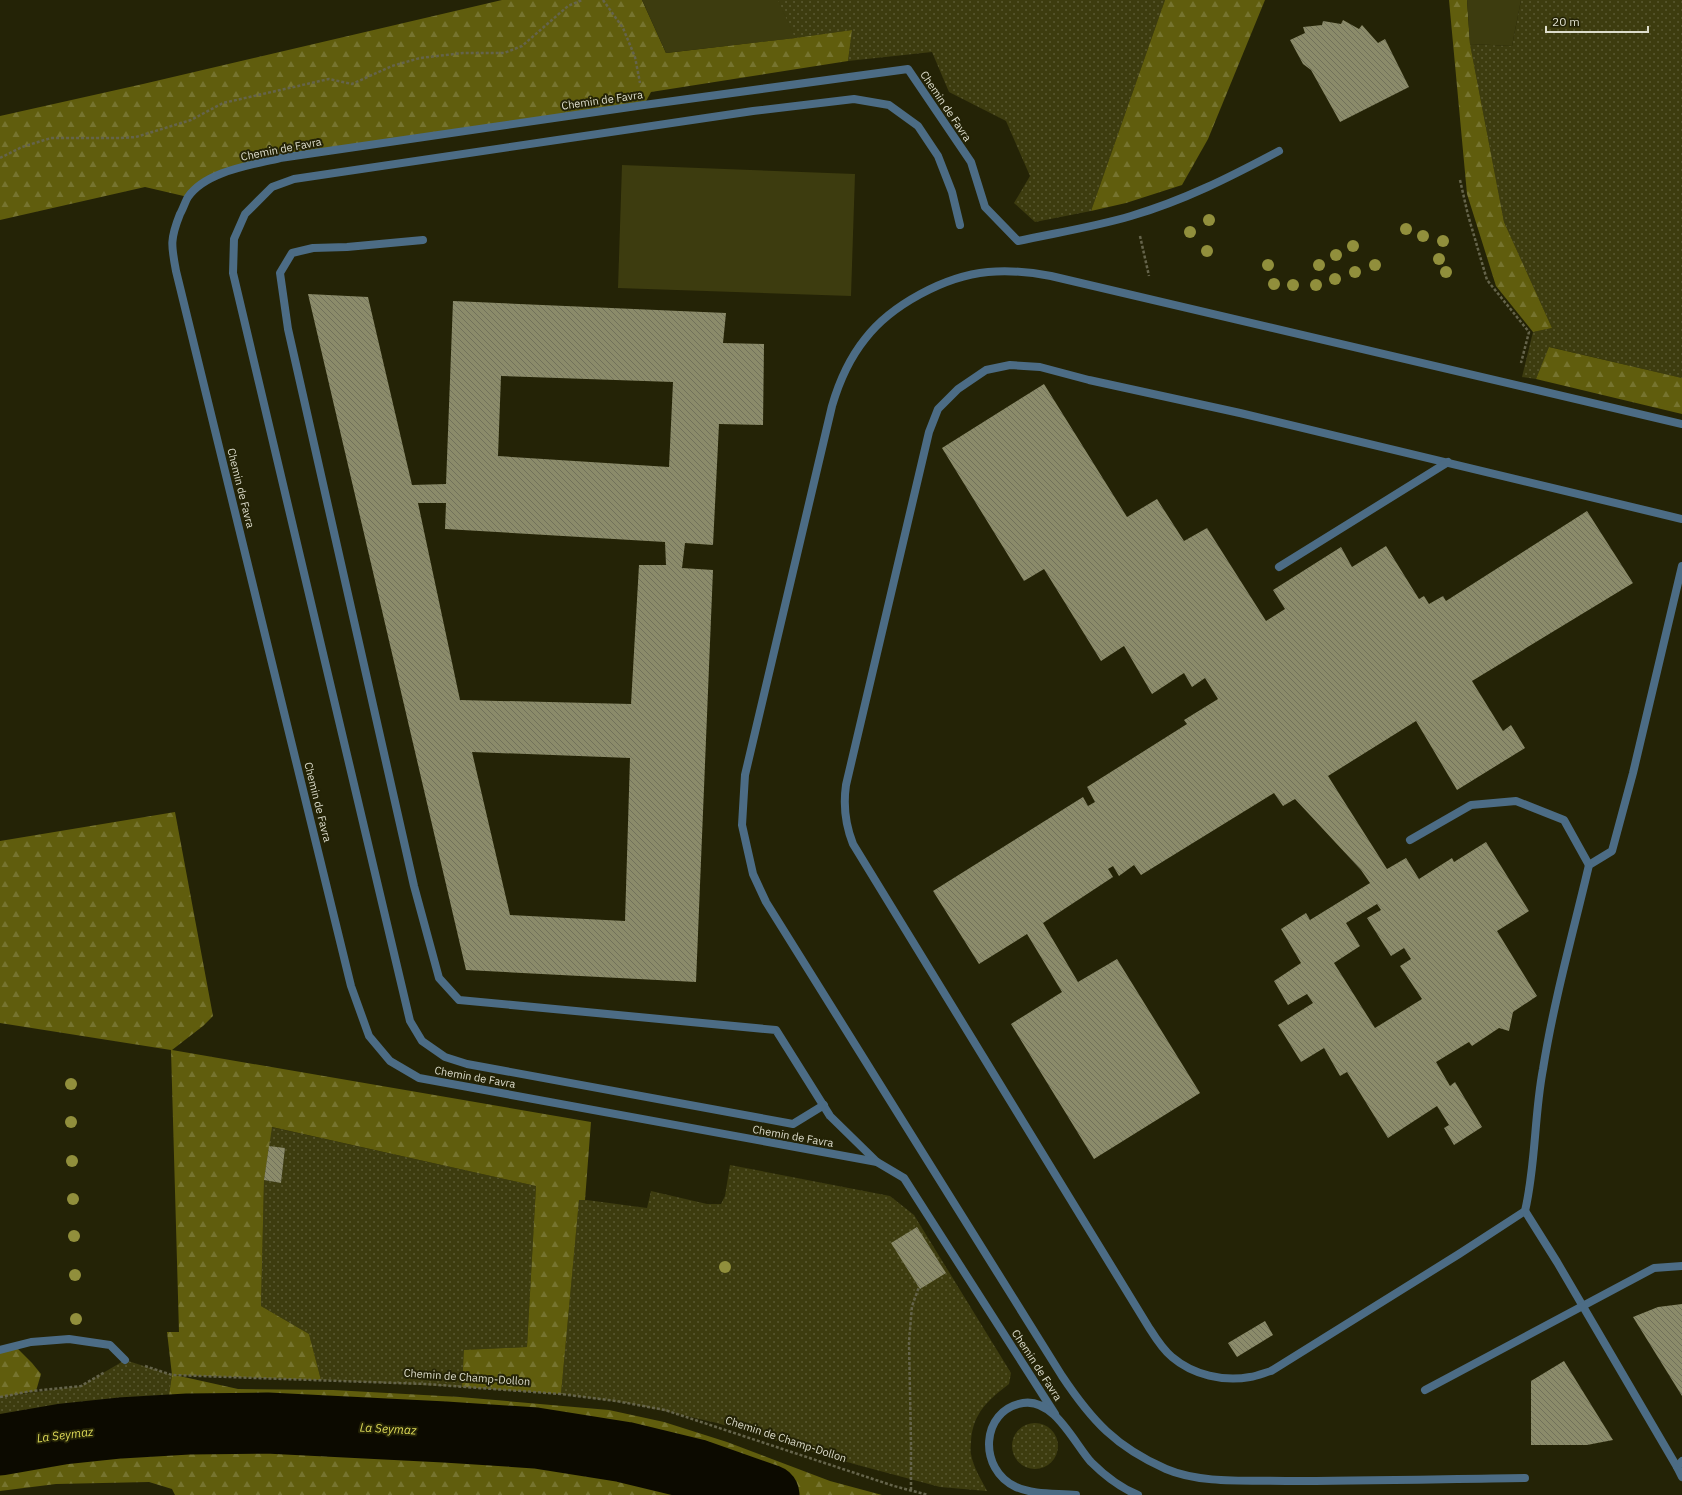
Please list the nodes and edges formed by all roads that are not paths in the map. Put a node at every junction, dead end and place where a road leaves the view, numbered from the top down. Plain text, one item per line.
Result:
1 (1279, 151) dead end
2 (960, 225) dead end
3 (423, 240) dead end
4 (1682, 424) edge
5 (1448, 462) junction
6 (1682, 519) edge
7 (1682, 566) edge
8 (1279, 567) dead end
9 (1410, 840) dead end
10 (1589, 865) junction
11 (824, 1105) junction
12 (877, 1162) junction
13 (1525, 1211) junction
14 (1682, 1266) edge
15 (1583, 1306) junction
16 (0, 1350) edge
17 (125, 1360) road end
18 (1425, 1390) dead end
19 (1055, 1414) junction
20 (1680, 1464) edge
21 (1682, 1477) edge
22 (1524, 1478) dead end
23 (1076, 1495) edge
24 (1138, 1495) edge

1 - 12 street, Chemin de Favra
2 - 11 street
3 - 11 street
4 - 22 street
5 - 6 street
5 - 8 street
5 - 13 street
7 - 10 street
9 - 10 street
10 - 13 street
11 - 12 street
12 - 19 street, Chemin de Favra
13 - 15 street
14 - 15 street
15 - 18 street
15 - 20 street
16 - 17 street
19 - 23 street
19 - 24 street, Chemin de Favra
20 - 21 street

